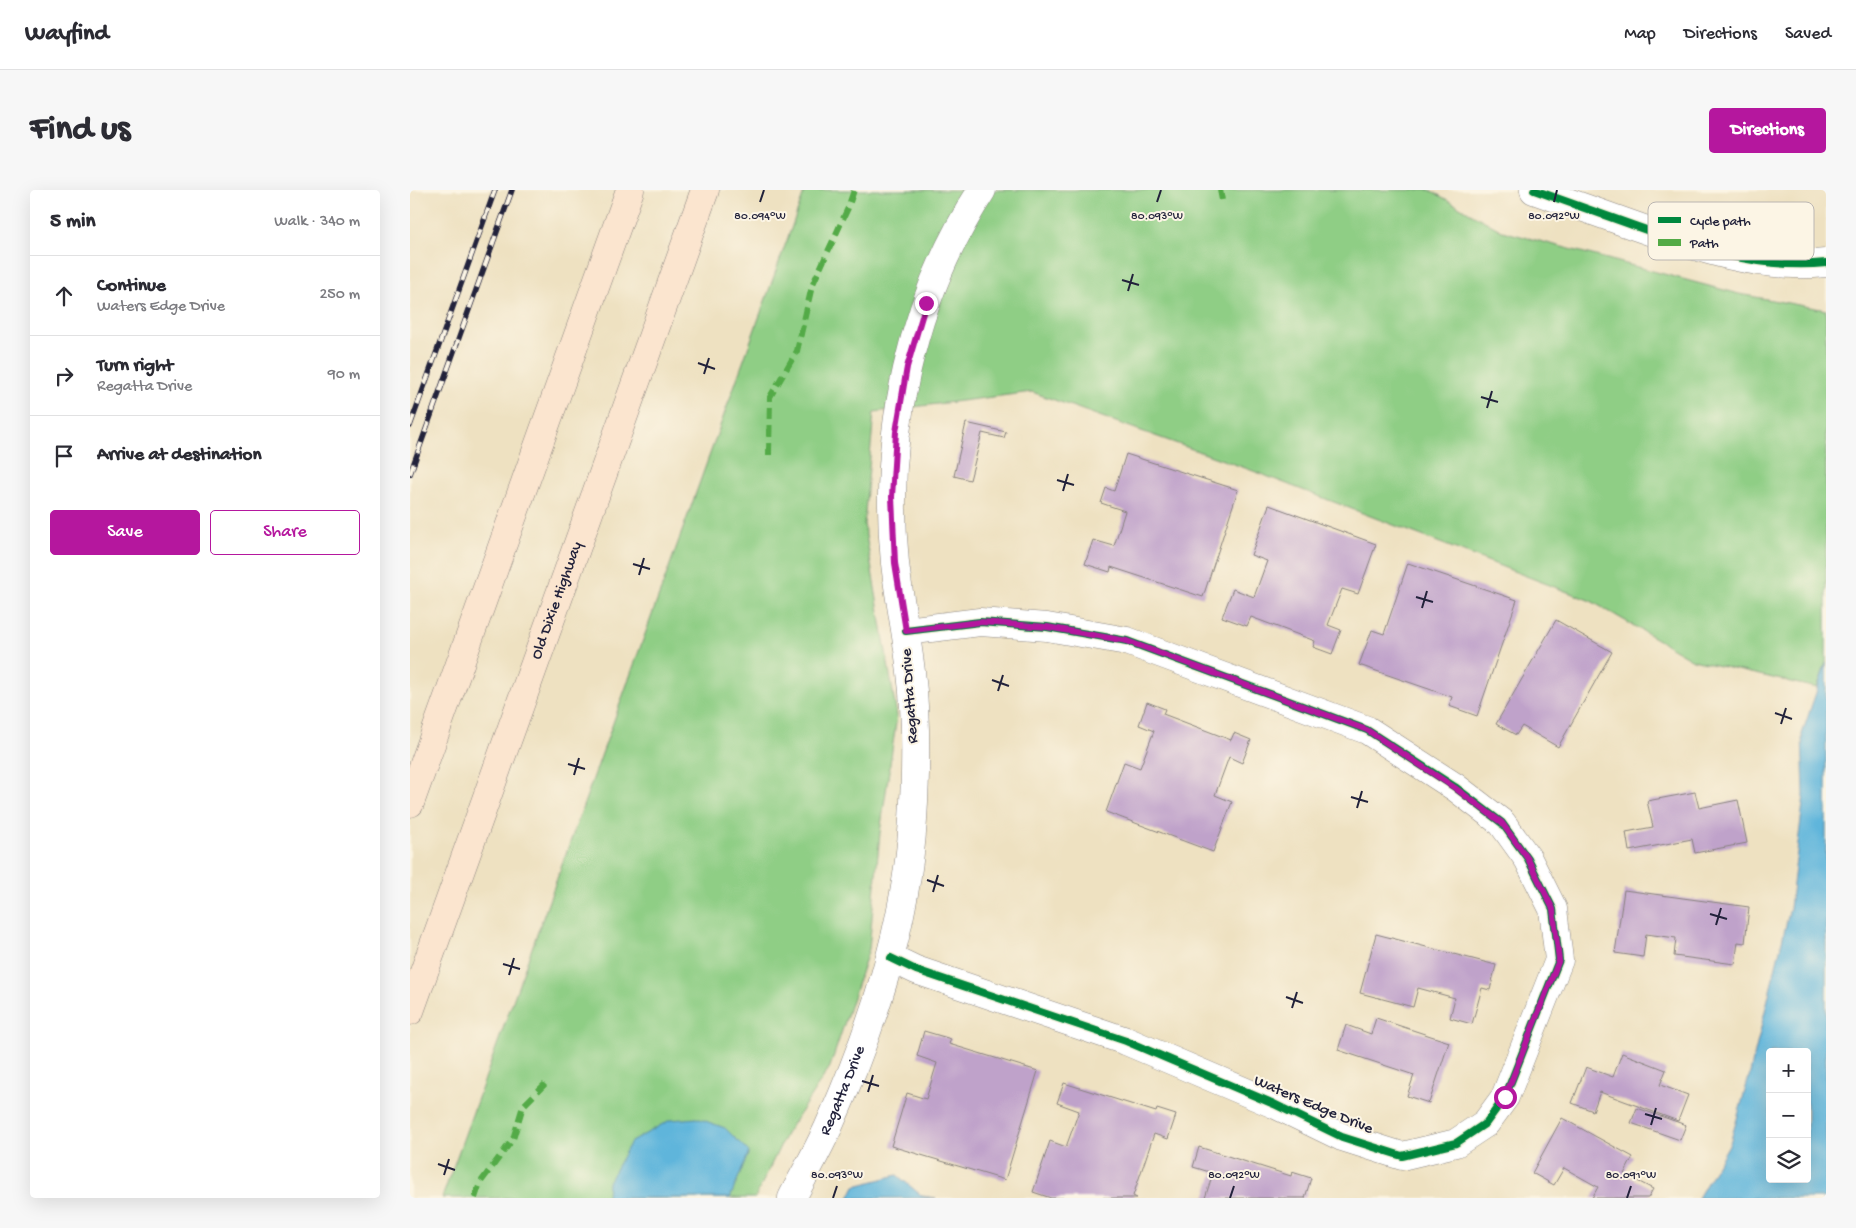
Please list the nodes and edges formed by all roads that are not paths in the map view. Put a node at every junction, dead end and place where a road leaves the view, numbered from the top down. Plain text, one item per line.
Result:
1 (630, 190) edge
2 (705, 190) edge
3 (982, 190) edge
4 (1534, 190) edge
5 (1648, 230) edge
6 (1754, 260) edge
7 (1826, 263) edge
8 (906, 631) junction
9 (410, 803) edge
10 (890, 958) junction
11 (410, 1011) edge
12 (792, 1198) edge

1 - 9 main road
2 - 11 main road, Old Dixie Highway
3 - 8 street, Regatta Drive
4 - 5 street
6 - 7 street
8 - 10 street, Regatta Drive
8 - 10 street, Waters Edge Drive
10 - 12 street, Regatta Drive

